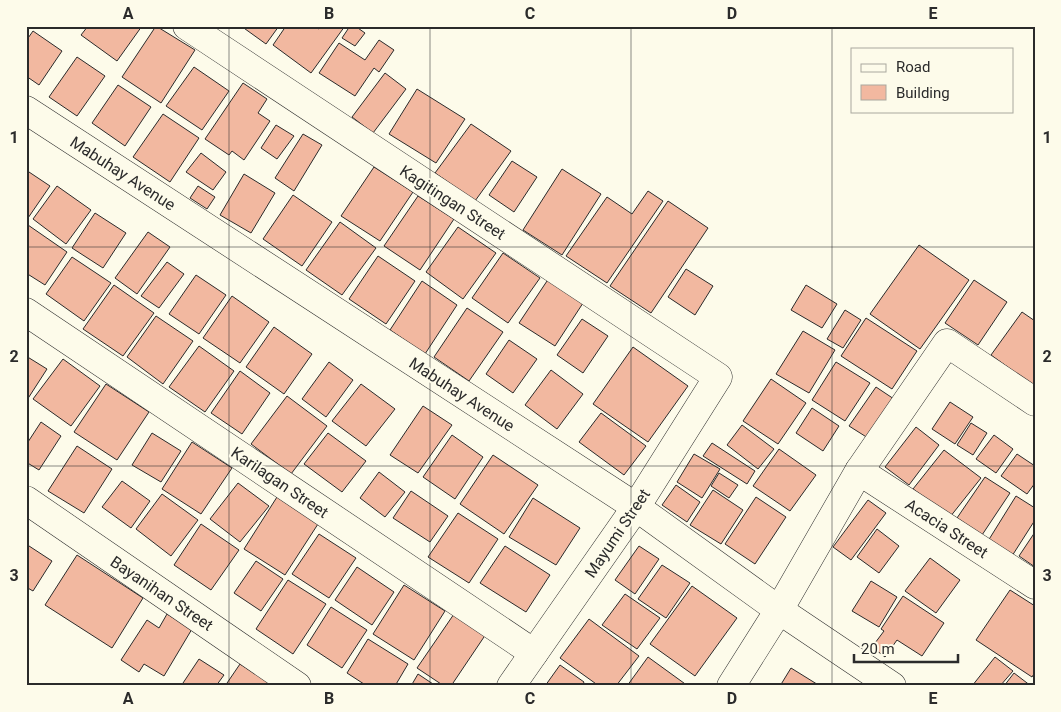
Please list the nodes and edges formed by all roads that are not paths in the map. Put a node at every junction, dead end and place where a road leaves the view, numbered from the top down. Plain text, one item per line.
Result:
1 (187, 26) edge
2 (26, 110) edge
3 (26, 312) edge
4 (718, 378) joint
5 (1035, 402) edge
6 (859, 471) junction
7 (26, 500) edge
8 (636, 508) junction
9 (1035, 585) edge
10 (779, 610) junction
11 (534, 653) junction
12 (298, 686) edge
13 (511, 686) edge
14 (731, 686) edge
15 (892, 686) edge

1 - 4 street, Kagitingan Street
2 - 8 street, Mabuhay Avenue
3 - 11 street, Karilagan Street
4 - 8 street, Mayumi Street
5 - 6 street
6 - 9 street, Acacia Street
6 - 10 street
7 - 12 street, Bayanihan Street
8 - 10 street, Mabuhay Avenue
8 - 11 street, Mayumi Street
10 - 14 street
10 - 15 street, Mabuhay Avenue
11 - 13 street, Mayumi Street

